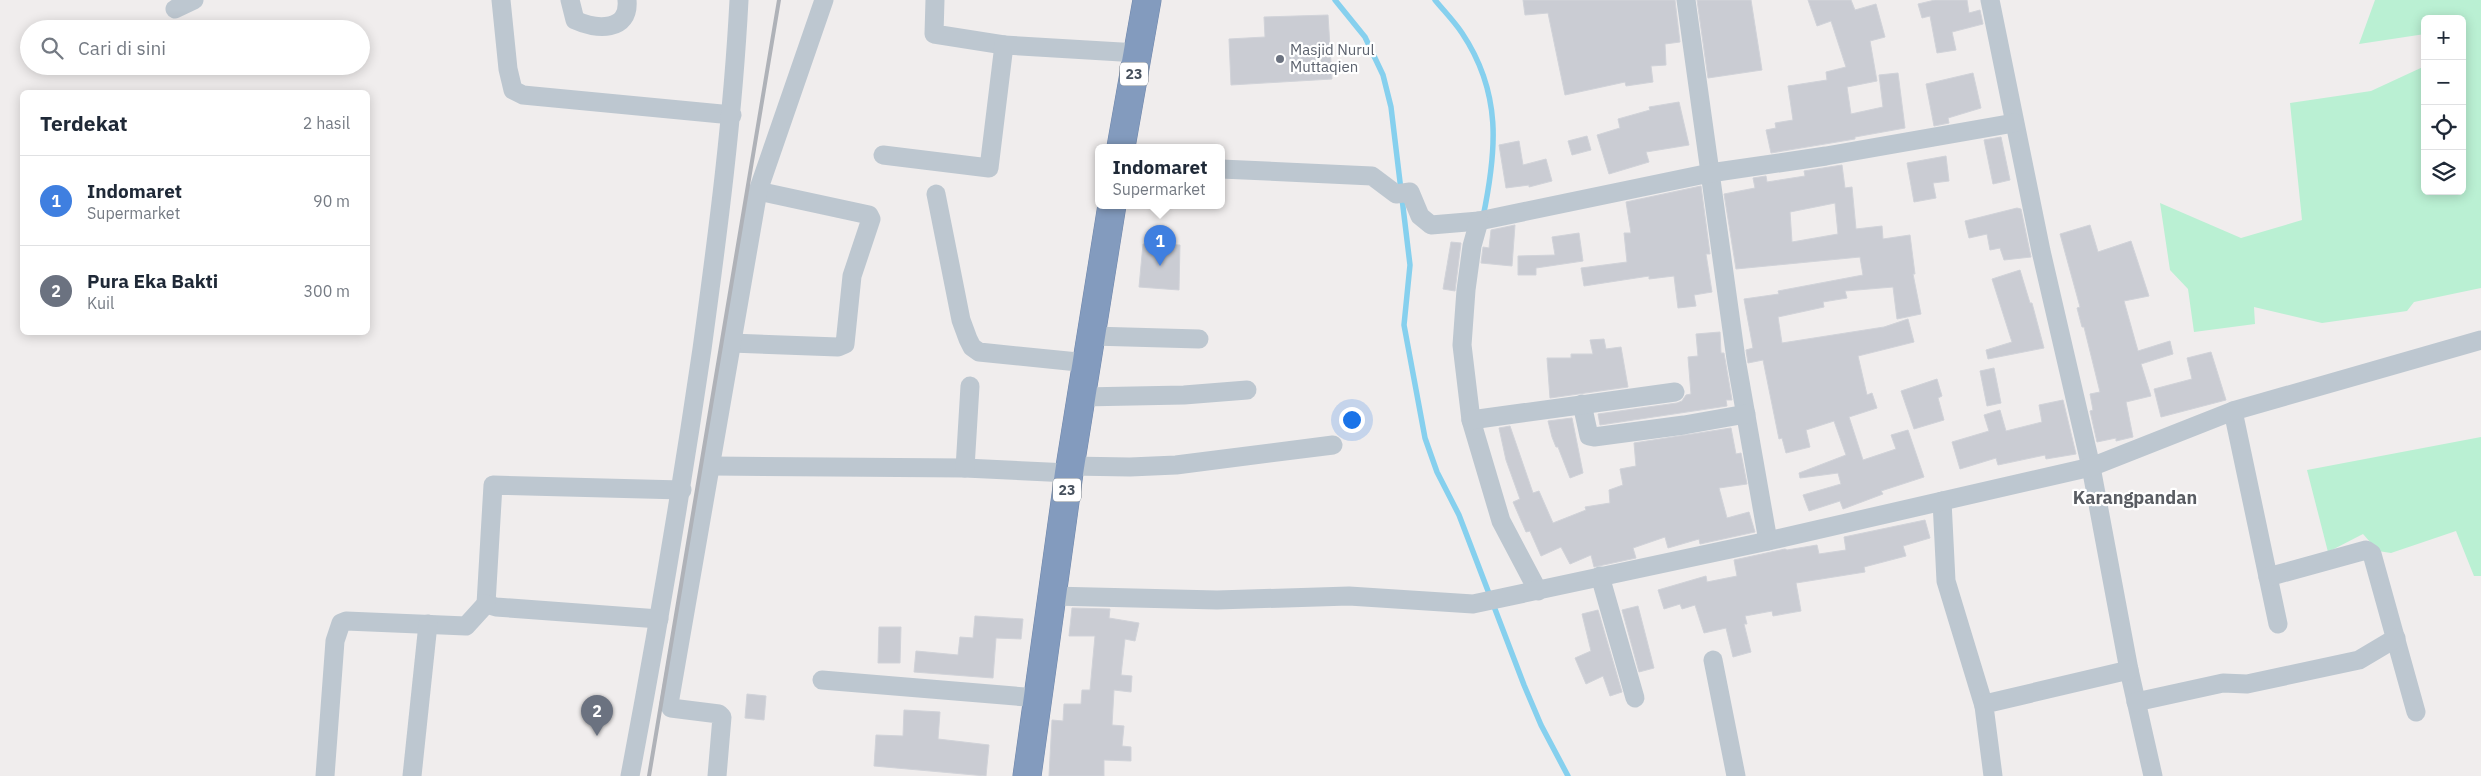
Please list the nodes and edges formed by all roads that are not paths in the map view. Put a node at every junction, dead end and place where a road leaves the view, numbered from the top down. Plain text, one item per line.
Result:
1 (194, 0) edge
2 (501, 0) edge
3 (570, 0) edge
4 (627, 0) edge
5 (739, 0) edge
6 (824, 0) edge
7 (935, 0) edge
8 (1147, 0) edge
9 (1686, 0) edge
10 (1990, 0) edge
11 (175, 9) dead end
12 (1004, 45) junction
13 (1138, 53) junction
14 (732, 115) junction
15 (2014, 124) junction
16 (1123, 144) edge
17 (883, 155) dead end
18 (1225, 169) edge
19 (1710, 173) junction
20 (758, 191) junction
21 (936, 194) dead end
22 (1111, 209) edge
23 (1483, 220) junction
24 (1092, 336) junction
25 (1199, 339) dead end
26 (2481, 340) edge
27 (731, 343) junction
28 (1088, 363) junction
29 (970, 386) dead end
30 (1247, 390) dead end
31 (1676, 392) dead end
32 (1082, 397) junction
33 (1582, 404) junction
34 (2233, 411) junction
35 (1746, 414) junction
36 (1471, 420) junction
37 (1332, 445) dead end
38 (712, 466) junction
39 (2091, 467) junction
40 (966, 468) junction
41 (1070, 469) junction
42 (682, 490) junction
43 (1942, 501) junction
44 (1768, 541) junction
45 (1600, 576) junction
46 (2268, 578) junction
47 (1537, 591) junction
48 (1052, 596) junction
49 (486, 604) junction
50 (660, 619) junction
51 (428, 624) junction
52 (2278, 624) dead end
53 (2396, 638) junction
54 (1713, 660) dead end
55 (2129, 670) junction
56 (822, 680) dead end
57 (1038, 698) junction
58 (1635, 698) dead end
59 (2136, 702) junction
60 (1984, 706) junction
61 (2416, 712) dead end
62 (325, 776) edge
63 (412, 776) edge
64 (630, 776) edge
65 (717, 776) edge
66 (1027, 776) edge
67 (1736, 776) edge
68 (1993, 776) edge
69 (2153, 776) edge

1 - 11 street
2 - 14 street
3 - 4 street
5 - 14 street
6 - 20 street
7 - 12 street
8 - 13 highway, 23
9 - 19 street
10 - 15 street
12 - 13 street
12 - 17 street
13 - 16 highway, 23
14 - 42 street
15 - 19 street
15 - 39 street
18 - 23 street
19 - 23 street
19 - 35 street
20 - 27 street
20 - 27 street
21 - 28 street
22 - 24 highway, 23
23 - 36 street
24 - 25 street
24 - 28 highway, 23
26 - 34 street
27 - 38 street
28 - 32 highway, 23
29 - 40 street
30 - 32 street
31 - 33 street
32 - 41 highway, 23
33 - 35 street
33 - 36 street
34 - 39 street
34 - 46 street
35 - 44 street
36 - 47 street
37 - 41 street
38 - 40 street
38 - 65 street
39 - 43 street
39 - 55 street
40 - 41 street
41 - 48 highway, 23
42 - 49 street
42 - 50 street
43 - 44 street
43 - 60 street
44 - 45 street
45 - 47 street
45 - 58 street
46 - 52 street
46 - 53 street
47 - 48 street
48 - 57 highway, 23
49 - 50 street
49 - 51 street
50 - 64 street
51 - 62 street
51 - 63 street
53 - 59 street
53 - 61 street
54 - 67 street
55 - 59 street
55 - 60 street
56 - 57 street
57 - 66 highway, 23
59 - 69 street
60 - 68 street

